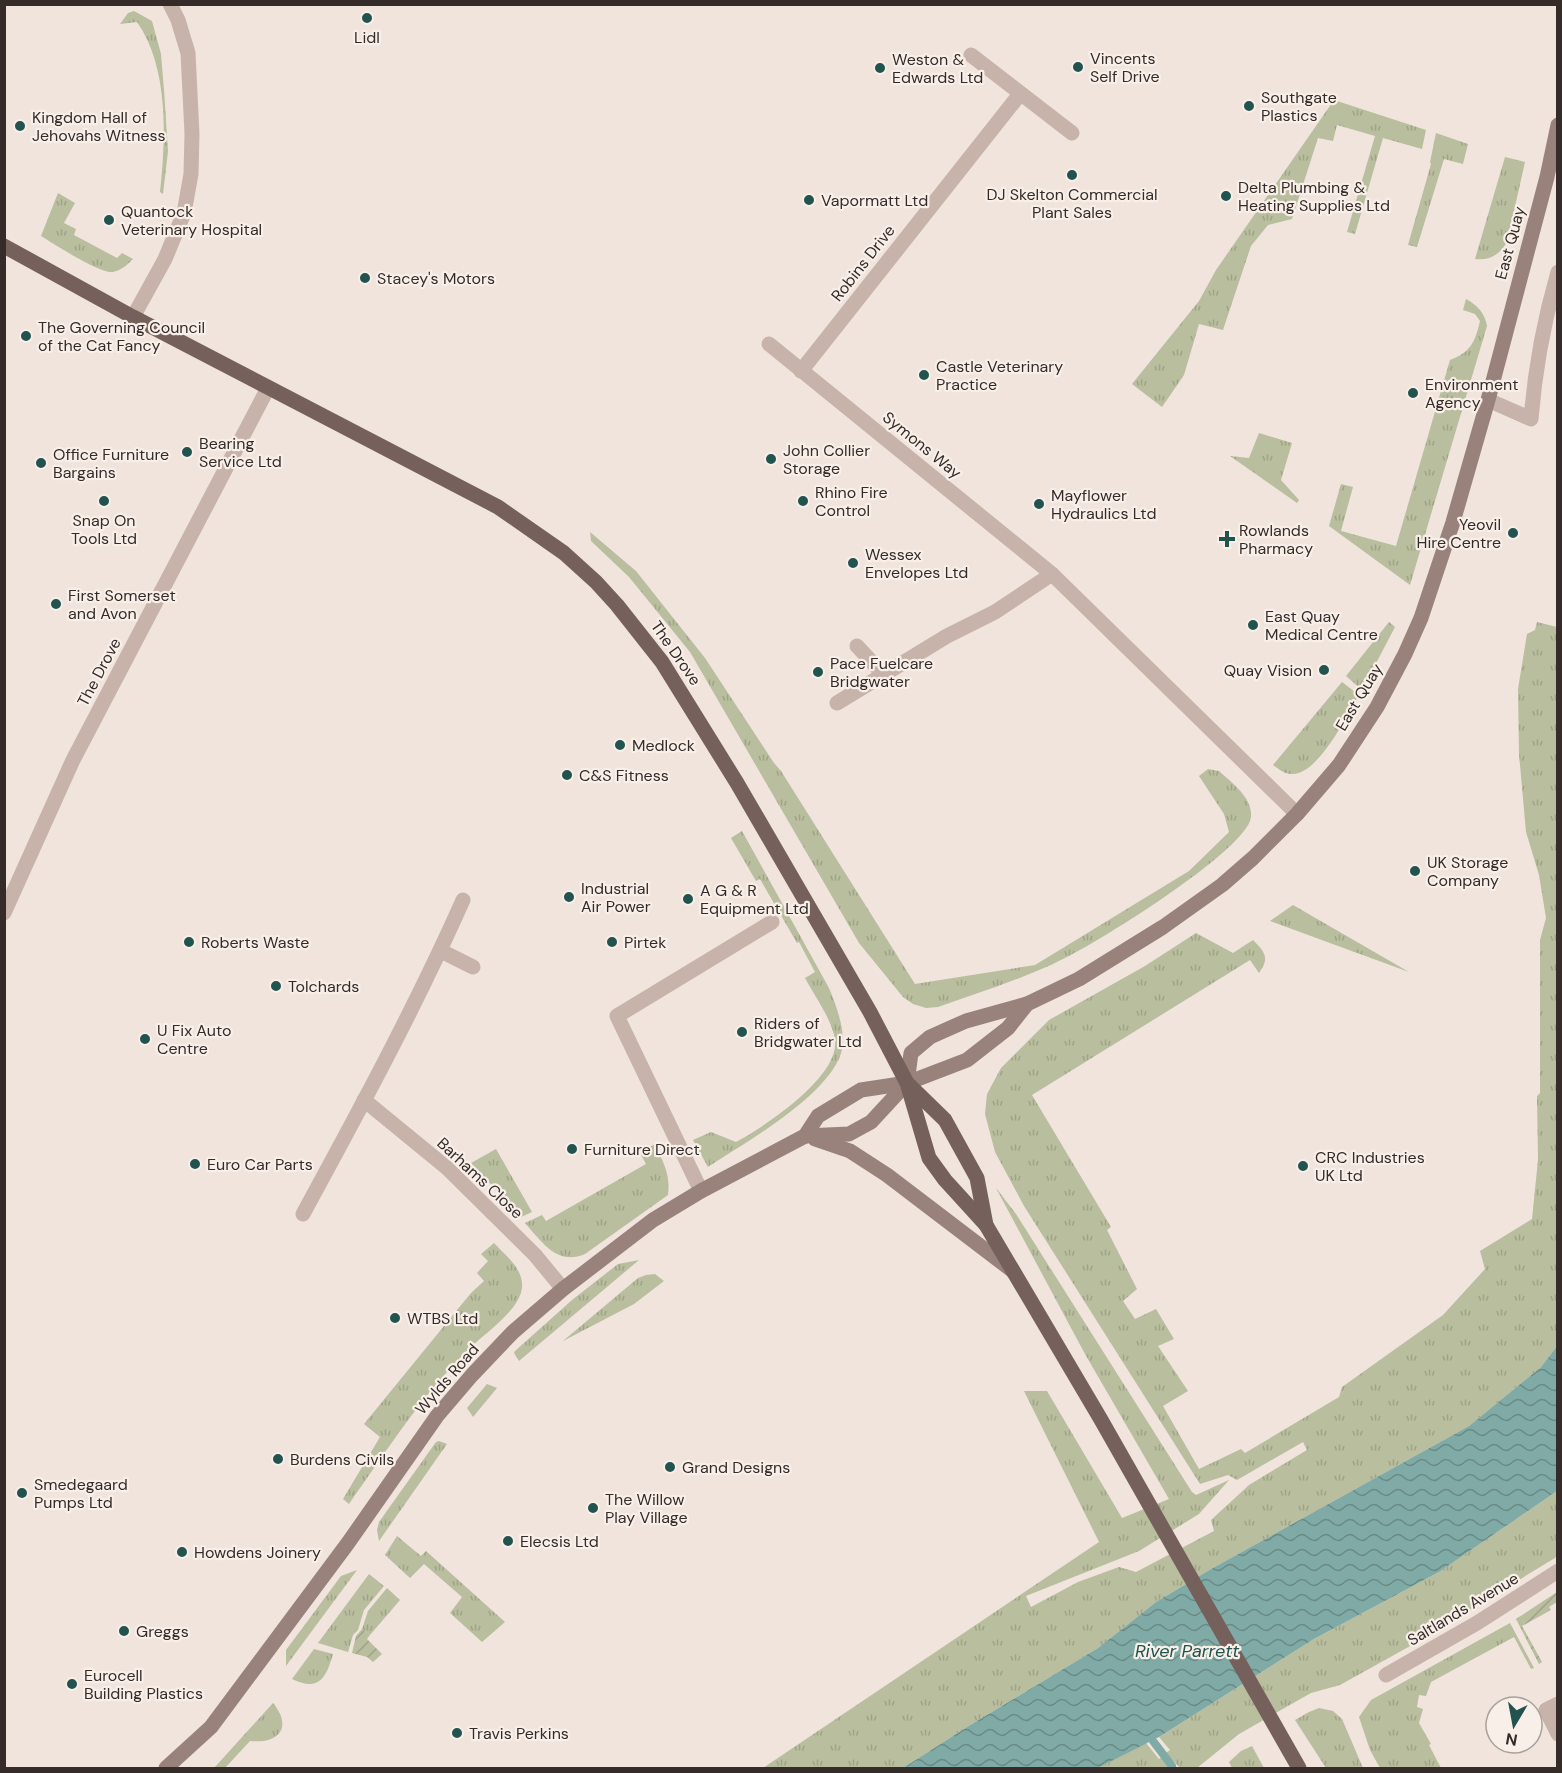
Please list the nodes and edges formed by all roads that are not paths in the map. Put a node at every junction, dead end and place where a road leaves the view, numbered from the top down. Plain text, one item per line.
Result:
1 (170, 4) edge
2 (971, 55) dead end
3 (1020, 94) junction
4 (1557, 125) edge
5 (1072, 134) dead end
6 (1556, 143) edge
7 (4, 246) edge
8 (1557, 272) edge
9 (133, 317) junction
10 (769, 344) dead end
11 (801, 371) junction
12 (268, 388) junction
13 (1488, 400) junction
14 (1052, 574) junction
15 (857, 646) dead end
16 (883, 674) junction
17 (837, 703) dead end
18 (1297, 814) junction
19 (463, 900) dead end
20 (4, 913) edge
21 (772, 922) dead end
22 (441, 951) junction
23 (473, 967) dead end
24 (1027, 1004) junction
25 (907, 1083) junction
26 (364, 1100) junction
27 (805, 1136) junction
28 (701, 1191) junction
29 (303, 1214) dead end
30 (986, 1225) junction
31 (1013, 1271) junction
32 (563, 1289) junction
33 (1557, 1571) edge
34 (1386, 1675) dead end
35 (1557, 1704) edge
36 (1557, 1734) edge
37 (1295, 1762) edge
38 (166, 1768) edge

1 - 9 street
2 - 3 street
3 - 5 street
3 - 11 street, Robins Drive
4 - 6 street, East Quay
6 - 13 street, East Quay
7 - 9 main road, The Drove
8 - 13 street
9 - 12 main road, The Drove
10 - 11 street, Symons Way
11 - 14 street, Symons Way
12 - 20 street, The Drove
12 - 25 main road, The Drove
13 - 18 street, East Quay
14 - 16 street
14 - 18 street, Symons Way
15 - 16 street
16 - 17 street
18 - 24 street, East Quay
19 - 22 street
21 - 28 street
22 - 23 street
22 - 26 street
24 - 25 street, East Quay
24 - 25 street
25 - 27 street, Wylds Road
25 - 27 street
25 - 30 main road
25 - 30 main road
26 - 29 street
26 - 32 street, Barhams Close
27 - 28 street, Wylds Road
27 - 31 street
28 - 32 street, Wylds Road
30 - 31 main road
31 - 37 main road
32 - 38 street, Wylds Road
33 - 34 street, Saltlands Avenue
35 - 36 street

